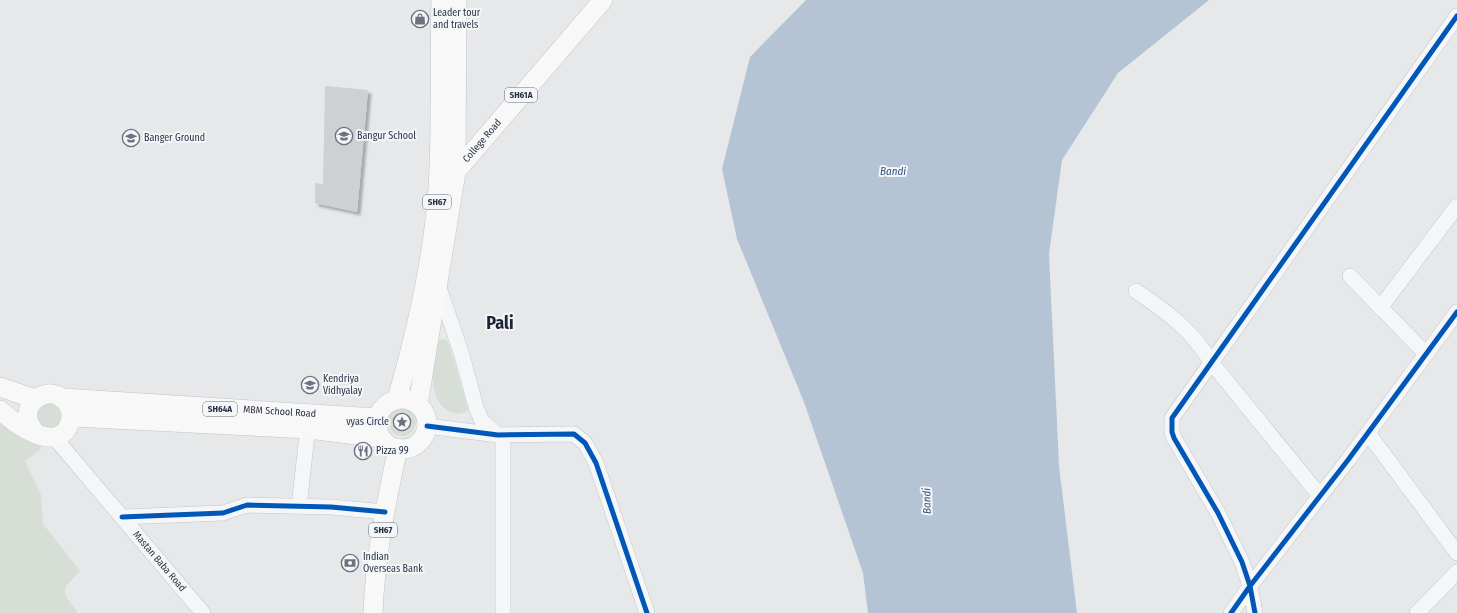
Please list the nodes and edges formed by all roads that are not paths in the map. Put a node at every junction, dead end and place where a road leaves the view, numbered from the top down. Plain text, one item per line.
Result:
1 (441, 0) edge
2 (456, 0) edge
3 (603, 0) edge
4 (1457, 16) edge
5 (456, 172) junction
6 (438, 189) junction
7 (1457, 206) edge
8 (1350, 276) dead end
9 (438, 285) junction
10 (1136, 291) dead end
11 (1380, 308) junction
12 (1457, 312) edge
13 (1426, 354) junction
14 (1211, 362) junction
15 (0, 387) edge
16 (63, 398) junction
17 (35, 399) junction
18 (397, 399) junction
19 (418, 405) junction
20 (0, 410) edge
21 (72, 417) junction
22 (377, 418) junction
23 (309, 422) junction
24 (427, 426) junction
25 (35, 432) junction
26 (1368, 433) junction
27 (500, 435) junction
28 (54, 438) junction
29 (381, 438) junction
30 (398, 448) junction
31 (1320, 496) junction
32 (299, 506) junction
33 (385, 512) junction
34 (122, 517) junction
35 (1457, 553) edge
36 (1457, 572) edge
37 (1250, 586) junction
38 (203, 613) edge
39 (373, 613) edge
40 (503, 613) edge
41 (647, 613) edge
42 (1231, 613) edge
43 (1255, 613) edge
44 (1418, 613) edge

1 - 6 main road, SH67
2 - 5 main road, SH67
3 - 5 main road, College Road / SH61A
4 - 14 street
5 - 6 main road, College Road / SH61A
5 - 9 main road, SH67
6 - 18 main road, SH67
7 - 11 street
8 - 11 street
9 - 19 main road, SH67
9 - 27 street
10 - 14 street
11 - 13 street
12 - 13 street
13 - 26 street
14 - 31 street
14 - 37 street
15 - 17 main road, SH64A
16 - 17 main road, SH64A
16 - 21 main road
16 - 23 main road, MBM School Road / SH64A
17 - 25 main road
18 - 19 main road
18 - 22 main road
19 - 24 main road
20 - 25 main road
21 - 23 main road, MBM School Road / SH64A
21 - 28 main road
22 - 23 main road, MBM School Road / SH64A
22 - 29 main road
23 - 29 main road, MBM School Road / SH64A
23 - 32 street
24 - 27 street
24 - 30 main road
25 - 28 main road
26 - 31 street
26 - 35 street
27 - 40 street
27 - 41 street
28 - 34 street, Mastan Baba Road
29 - 30 main road
30 - 33 main road, SH67
31 - 37 street
32 - 33 street
32 - 34 street
33 - 39 main road, SH67
34 - 38 street, Mastan Baba Road
36 - 44 street
37 - 42 street
37 - 43 street

